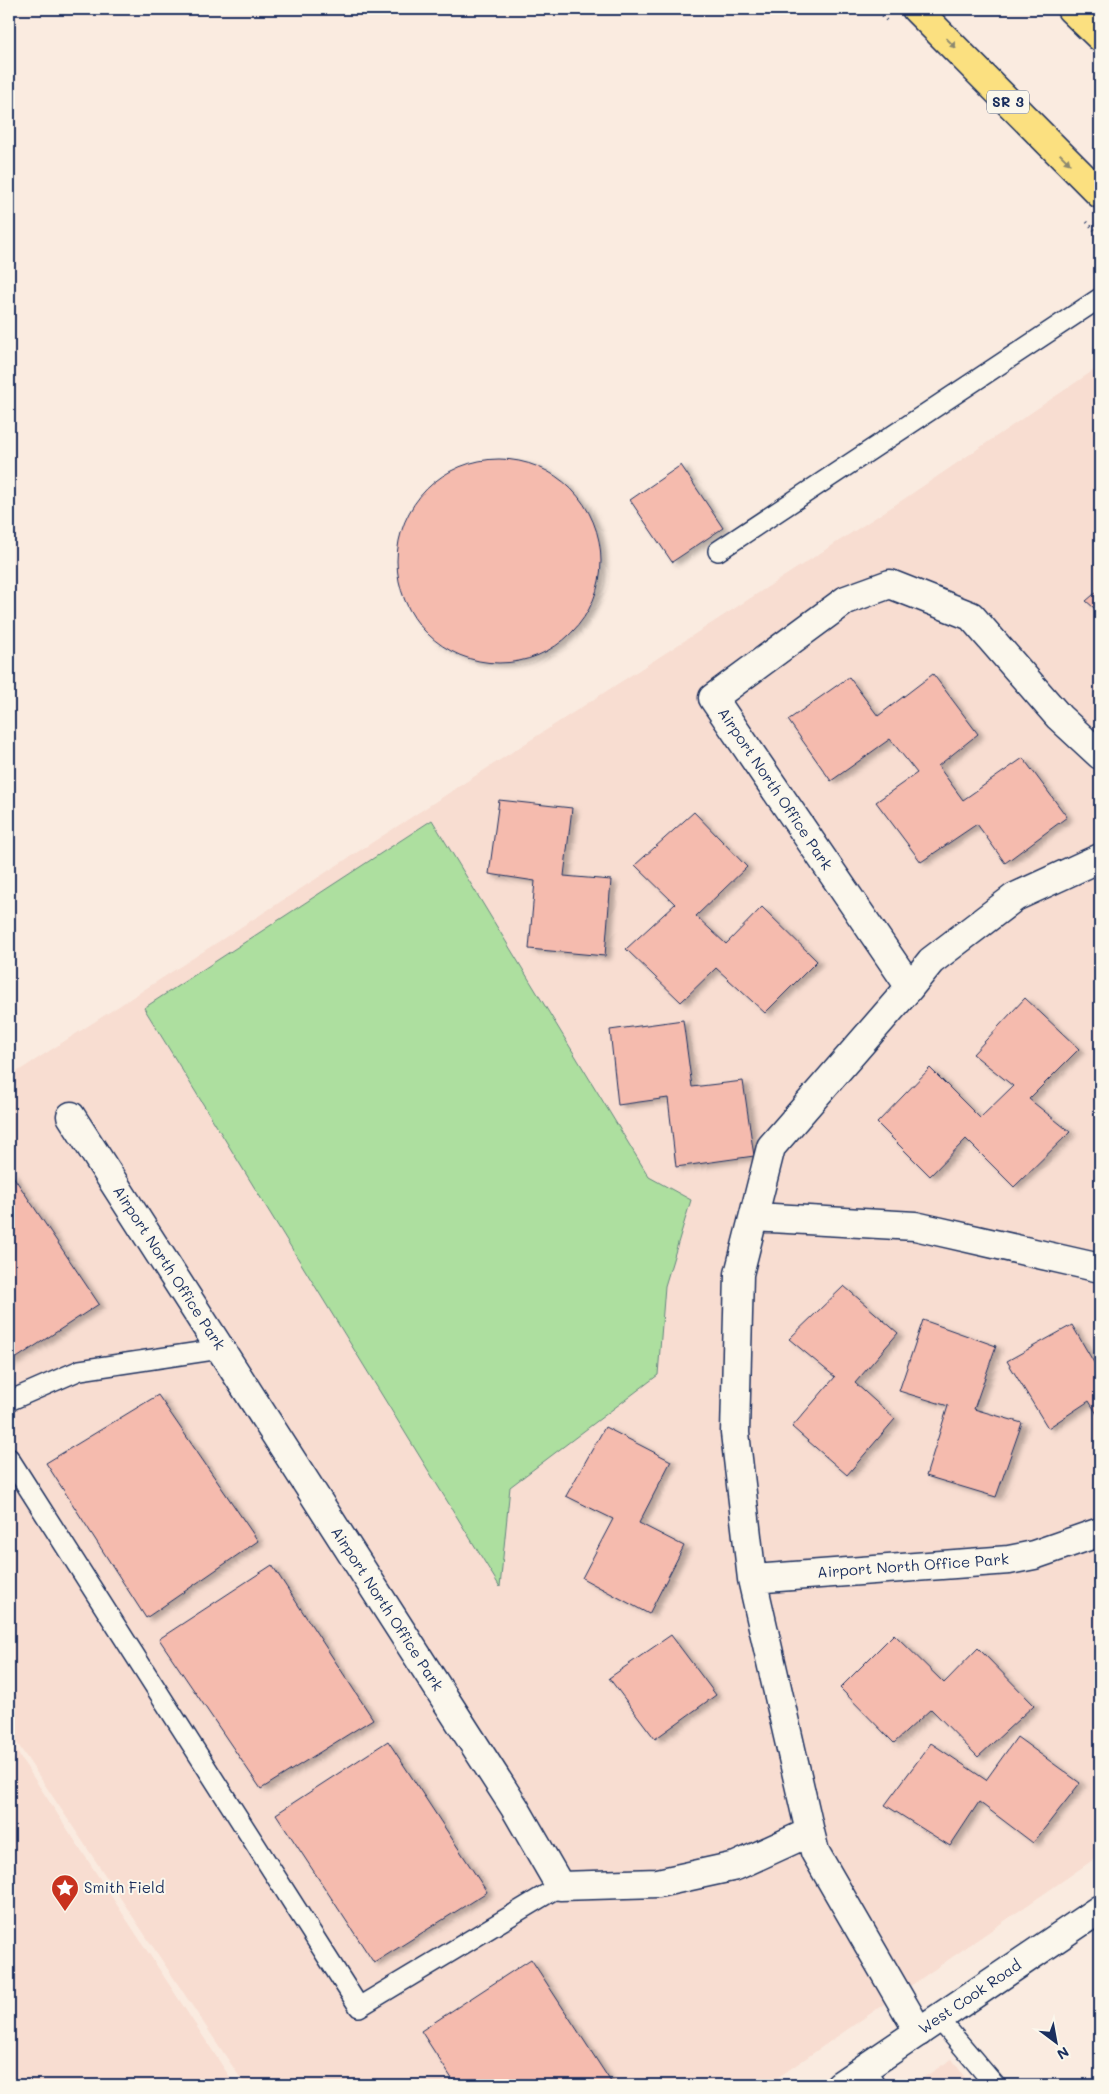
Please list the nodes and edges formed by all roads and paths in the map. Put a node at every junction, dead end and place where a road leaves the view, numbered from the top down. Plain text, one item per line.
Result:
1 (916, 9) edge
2 (1071, 9) edge
3 (1100, 37) edge
4 (1100, 194) edge
5 (1100, 298) edge
6 (718, 551) dead end
7 (1100, 755) edge
8 (1100, 858) edge
9 (910, 986) junction
10 (71, 1116) dead end
11 (754, 1217) junction
12 (1100, 1268) edge
13 (220, 1349) junction
14 (9, 1401) edge
15 (9, 1458) edge
16 (1100, 1532) edge
17 (752, 1579) junction
18 (810, 1832) junction
19 (560, 1886) junction
20 (1100, 1909) edge
21 (929, 2025) junction
22 (870, 2077) edge
23 (840, 2085) edge
24 (995, 2085) edge

1 -> 4 highway, SR 3
2 - 3 highway
5 - 6 lane
7 - 9 street, Airport North Office Park
8 - 9 street
9 - 11 street
10 - 13 street, Airport North Office Park
11 - 12 street
11 - 17 street
13 - 14 lane
13 - 19 street, Airport North Office Park
15 - 19 lane
16 - 17 street, Airport North Office Park
17 - 18 street
18 - 19 street
18 - 21 street
20 - 21 street, West Cook Road
21 - 22 street, West Cook Road
21 - 24 lane
22 - 23 street, West Cook Road

